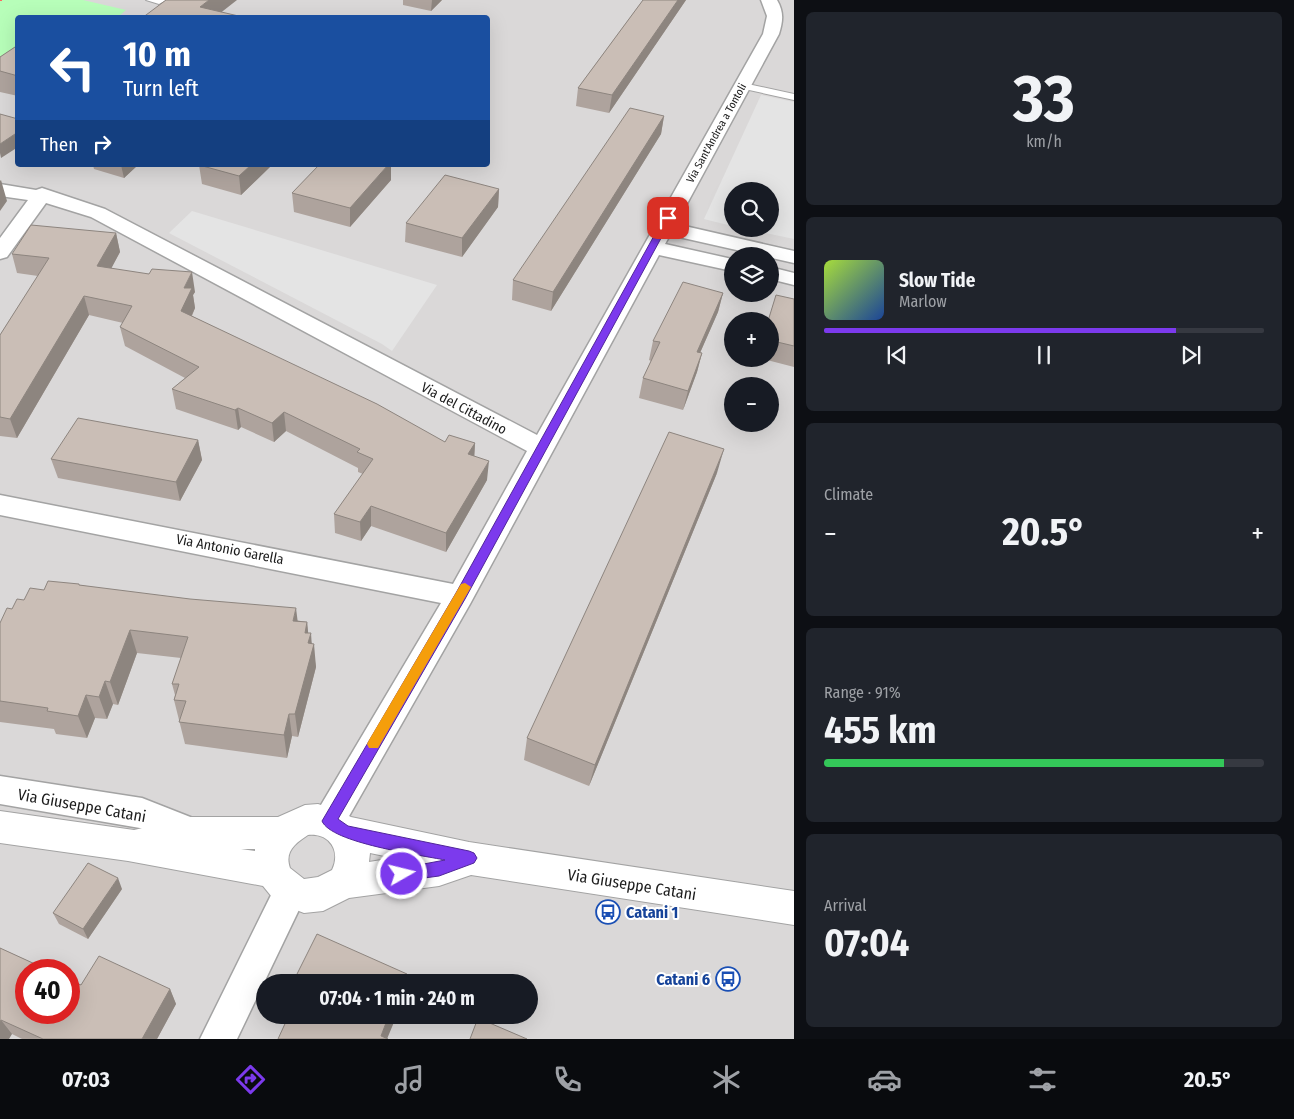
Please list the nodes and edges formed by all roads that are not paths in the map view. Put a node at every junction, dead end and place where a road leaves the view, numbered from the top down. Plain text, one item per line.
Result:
1 (150, 0) edge
2 (162, 0) edge
3 (769, 0) edge
4 (742, 86) junction
5 (794, 97) edge
6 (0, 190) edge
7 (42, 194) junction
8 (663, 227) junction
9 (652, 247) junction
10 (727, 247) edge
11 (0, 253) edge
12 (779, 255) edge
13 (794, 257) edge
14 (724, 263) edge
15 (779, 276) edge
16 (794, 279) edge
17 (541, 448) junction
18 (0, 505) edge
19 (460, 596) junction
20 (0, 790) edge
21 (0, 827) edge
22 (337, 827) junction
23 (191, 833) junction
24 (281, 833) junction
25 (128, 845) junction
26 (469, 858) junction
27 (281, 882) junction
28 (344, 882) junction
29 (794, 908) edge
30 (218, 1039) edge

1 - 2 lane
3 - 4 street, Via Sant'Andrea a Tontoli
4 - 5 lane
4 - 8 street, Via Sant'Andrea a Tontoli
6 - 7 street, Via del Cittadino
7 - 11 street
7 - 17 street, Via del Cittadino
8 - 9 street, Via Sant'Andrea a Tontoli
8 - 10 street
9 - 14 street
9 - 17 street, Via Sant'Andrea a Tontoli
12 - 13 street
15 - 16 street
17 - 19 street
18 - 19 street, Via Antonio Garella
19 - 22 street
20 - 23 street, Via Giuseppe Catani
21 - 25 street
22 - 24 street
22 - 26 street, Via Giuseppe Catani
22 - 28 street
23 - 24 street
23 - 25 street
24 - 27 street
25 - 27 street
26 - 28 street
26 - 29 street, Via Giuseppe Catani
27 - 28 street
27 - 30 street

